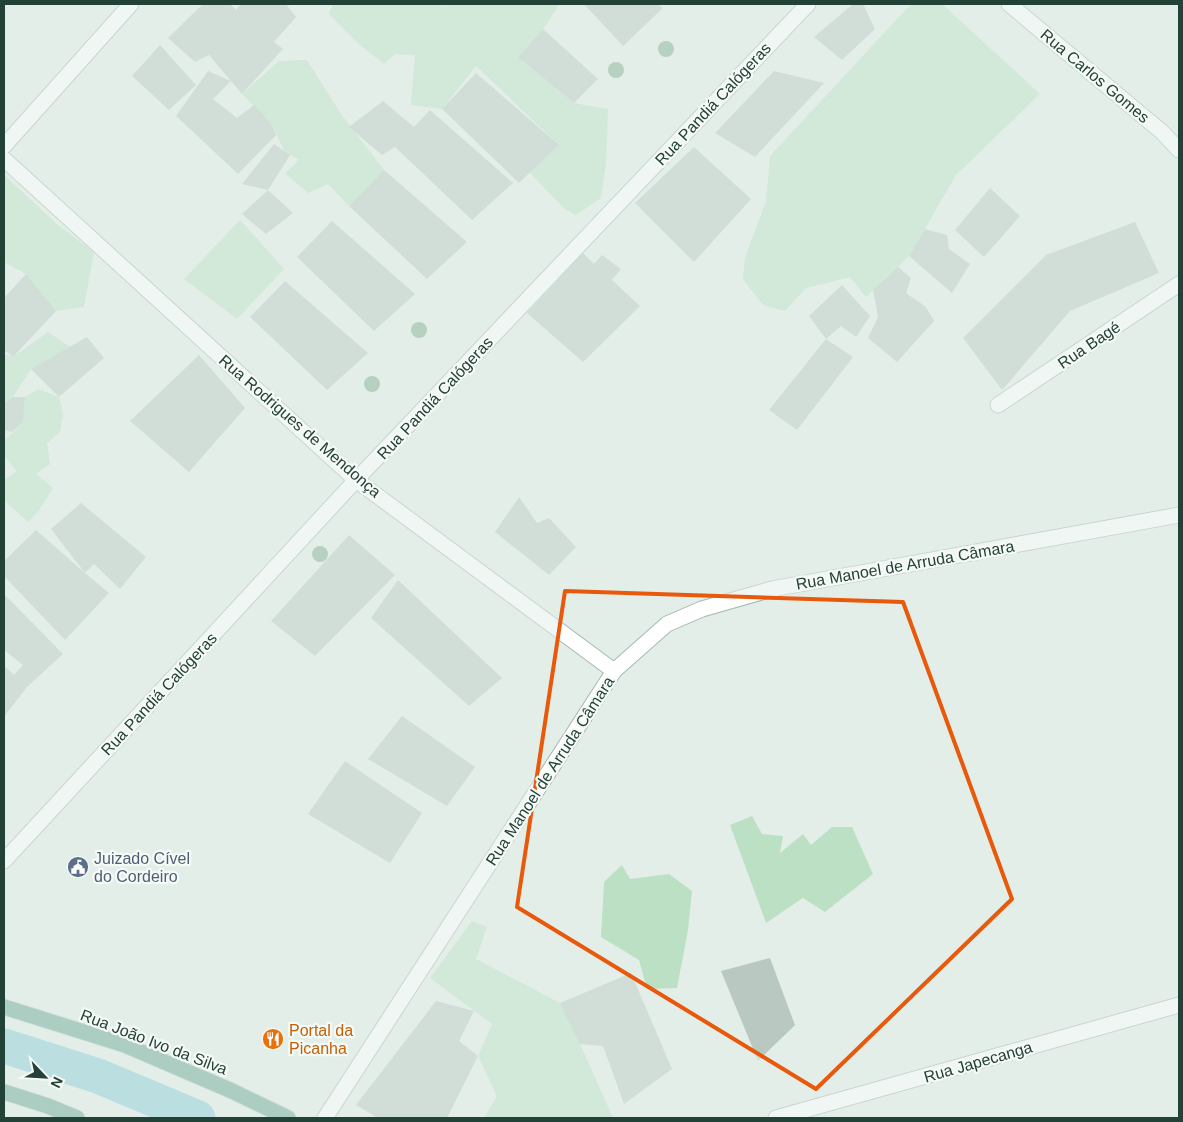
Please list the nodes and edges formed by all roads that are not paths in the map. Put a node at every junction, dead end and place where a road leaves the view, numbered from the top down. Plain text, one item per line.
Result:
1 (131, 4) edge
2 (808, 4) edge
3 (1009, 4) edge
4 (4, 146) edge
5 (1179, 150) edge
6 (4, 159) edge
7 (1179, 284) edge
8 (998, 405) dead end
9 (356, 480) junction
10 (1179, 515) edge
11 (614, 671) junction
12 (4, 861) edge
13 (1179, 1005) edge
14 (4, 1006) edge
15 (4, 1092) edge
16 (77, 1118) edge
17 (288, 1118) edge
18 (325, 1118) edge
19 (776, 1118) edge

1 - 4 street
2 - 9 street, Rua Pandiá Calógeras
3 - 5 street, Rua Carlos Gomes
6 - 9 street, Rua Rodrigues de Mendonça
7 - 8 street, Rua Bagé
9 - 11 street, Rua Rodrigues de Mendonça
9 - 12 street, Rua Pandiá Calógeras
10 - 11 street, Rua Manoel de Arruda Câmara
11 - 18 street, Rua Manoel de Arruda Câmara
13 - 19 street, Rua Japecanga
14 - 17 main road, Rua João Ivo da Silva
15 - 16 main road

